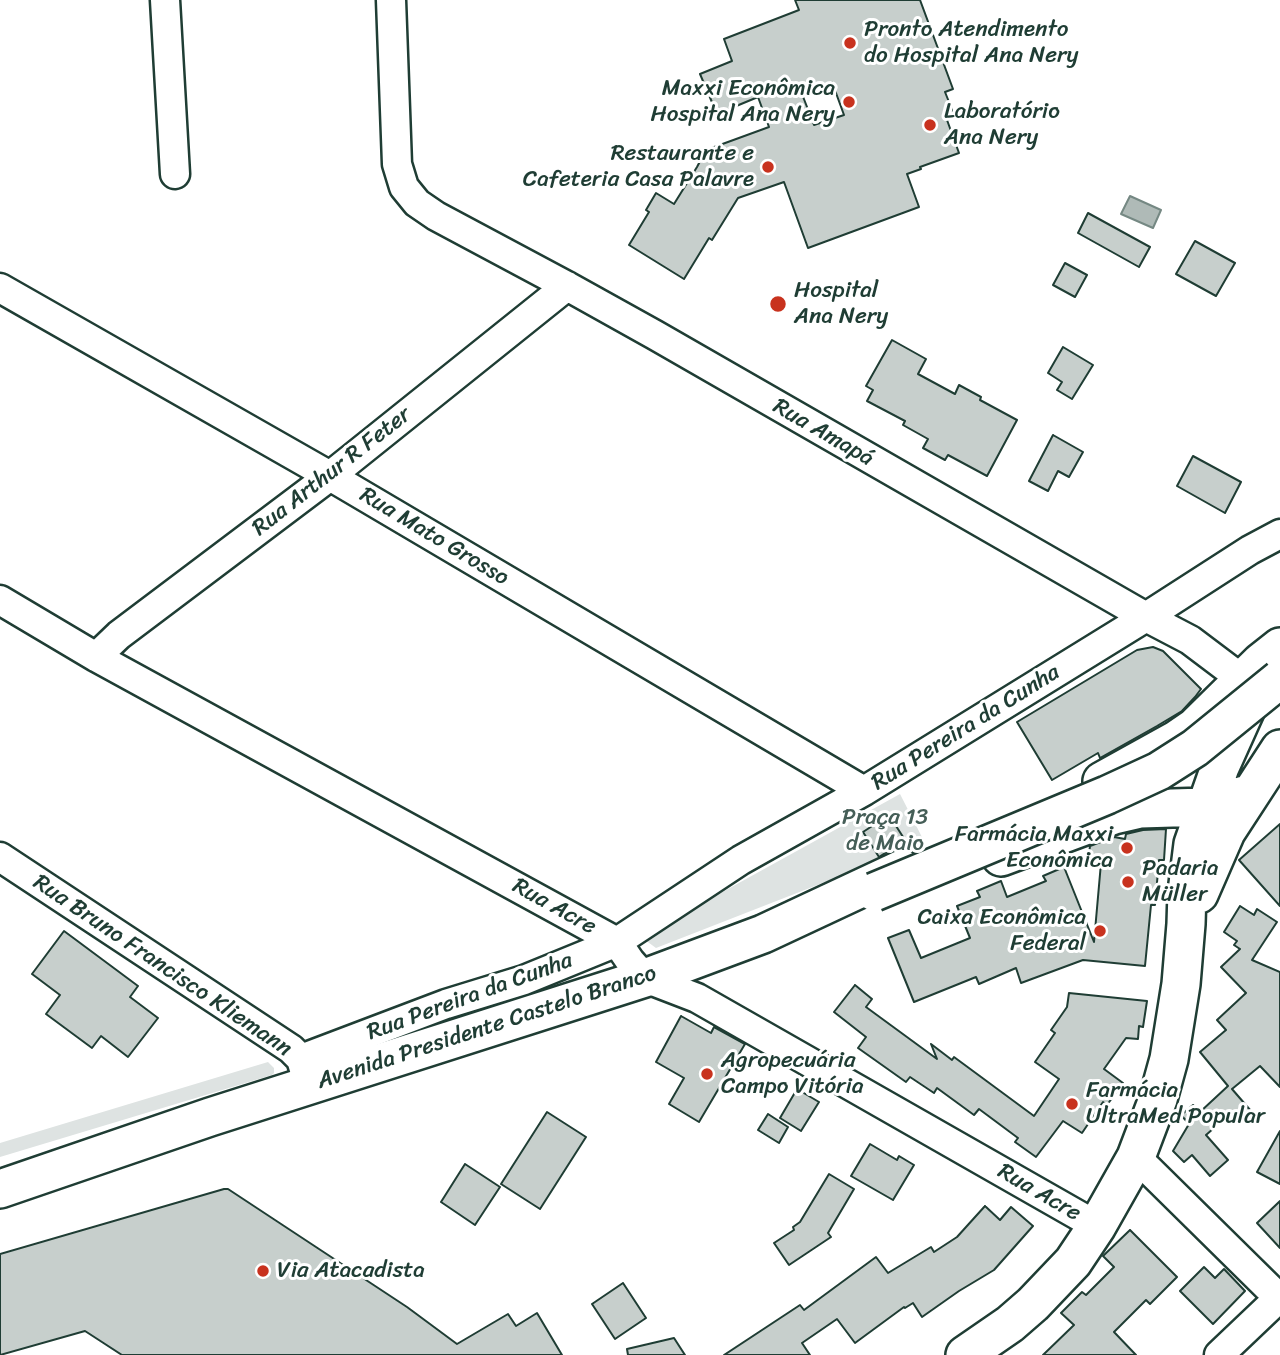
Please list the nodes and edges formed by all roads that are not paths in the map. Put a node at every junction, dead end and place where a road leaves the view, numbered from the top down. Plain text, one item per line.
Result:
1 (165, 0) edge
2 (391, 0) edge
3 (175, 174) dead end
4 (567, 286) junction
5 (0, 288) edge
6 (330, 476) junction
7 (1280, 534) edge
8 (0, 600) edge
9 (1146, 617) junction
10 (96, 657) junction
11 (1278, 659) edge
12 (1243, 680) junction
13 (1176, 740) junction
14 (1268, 776) edge
15 (864, 790) junction
16 (1190, 807) junction
17 (0, 857) edge
18 (1186, 924) junction
19 (763, 934) junction
20 (617, 942) junction
21 (645, 978) junction
22 (305, 1072) junction
23 (209, 1117) junction
24 (43, 1151) junction
25 (1136, 1157) junction
26 (0, 1162) edge
27 (0, 1172) edge
28 (0, 1189) edge
29 (1097, 1226) junction
30 (1280, 1298) edge
31 (965, 1355) edge
32 (1219, 1355) edge

1 - 3 street
2 - 4 street, Rua Amapá
4 - 6 street, Rua Arthur R Feter
4 - 9 street, Rua Amapá
5 - 6 street, Rua Mato Grosso
6 - 10 street, Rua Arthur R Feter
6 - 15 street, Rua Mato Grosso
7 - 9 street, Rua Pereira da Cunha
8 - 10 street, Rua Acre
9 - 12 street, Rua Amapá
9 - 15 street, Rua Pereira da Cunha
10 - 20 street, Rua Acre
11 - 12 main road, Avenida Presidente Castelo Branco
11 - 16 main road
11 - 19 main road, bridge
12 - 13 main road, Avenida Presidente Castelo Branco
13 - 16 main road
13 - 19 main road, Avenida Presidente Castelo Branco
14 - 16 main road, Avenida Presidente Castelo Branco
14 - 18 main road
15 - 20 street, Rua Pereira da Cunha
16 - 18 main road
16 - 19 main road, Avenida Presidente Castelo Branco
17 - 22 street, Rua Bruno Francisco Kliemann
18 - 25 main road
19 - 21 main road, Avenida Presidente Castelo Branco
20 - 21 street, Rua Acre
20 - 22 street, Rua Pereira da Cunha
21 - 22 main road, Avenida Presidente Castelo Branco
21 - 29 street, Rua Acre
22 - 23 main road, Avenida Presidente Castelo Branco
23 - 24 main road, Avenida Presidente Castelo Branco
23 - 28 main road, Avenida Presidente Castelo Branco
24 - 26 main road, Avenida Presidente Castelo Branco
24 - 27 main road
25 - 29 main road
25 - 30 street
29 - 31 main road
30 - 32 street

